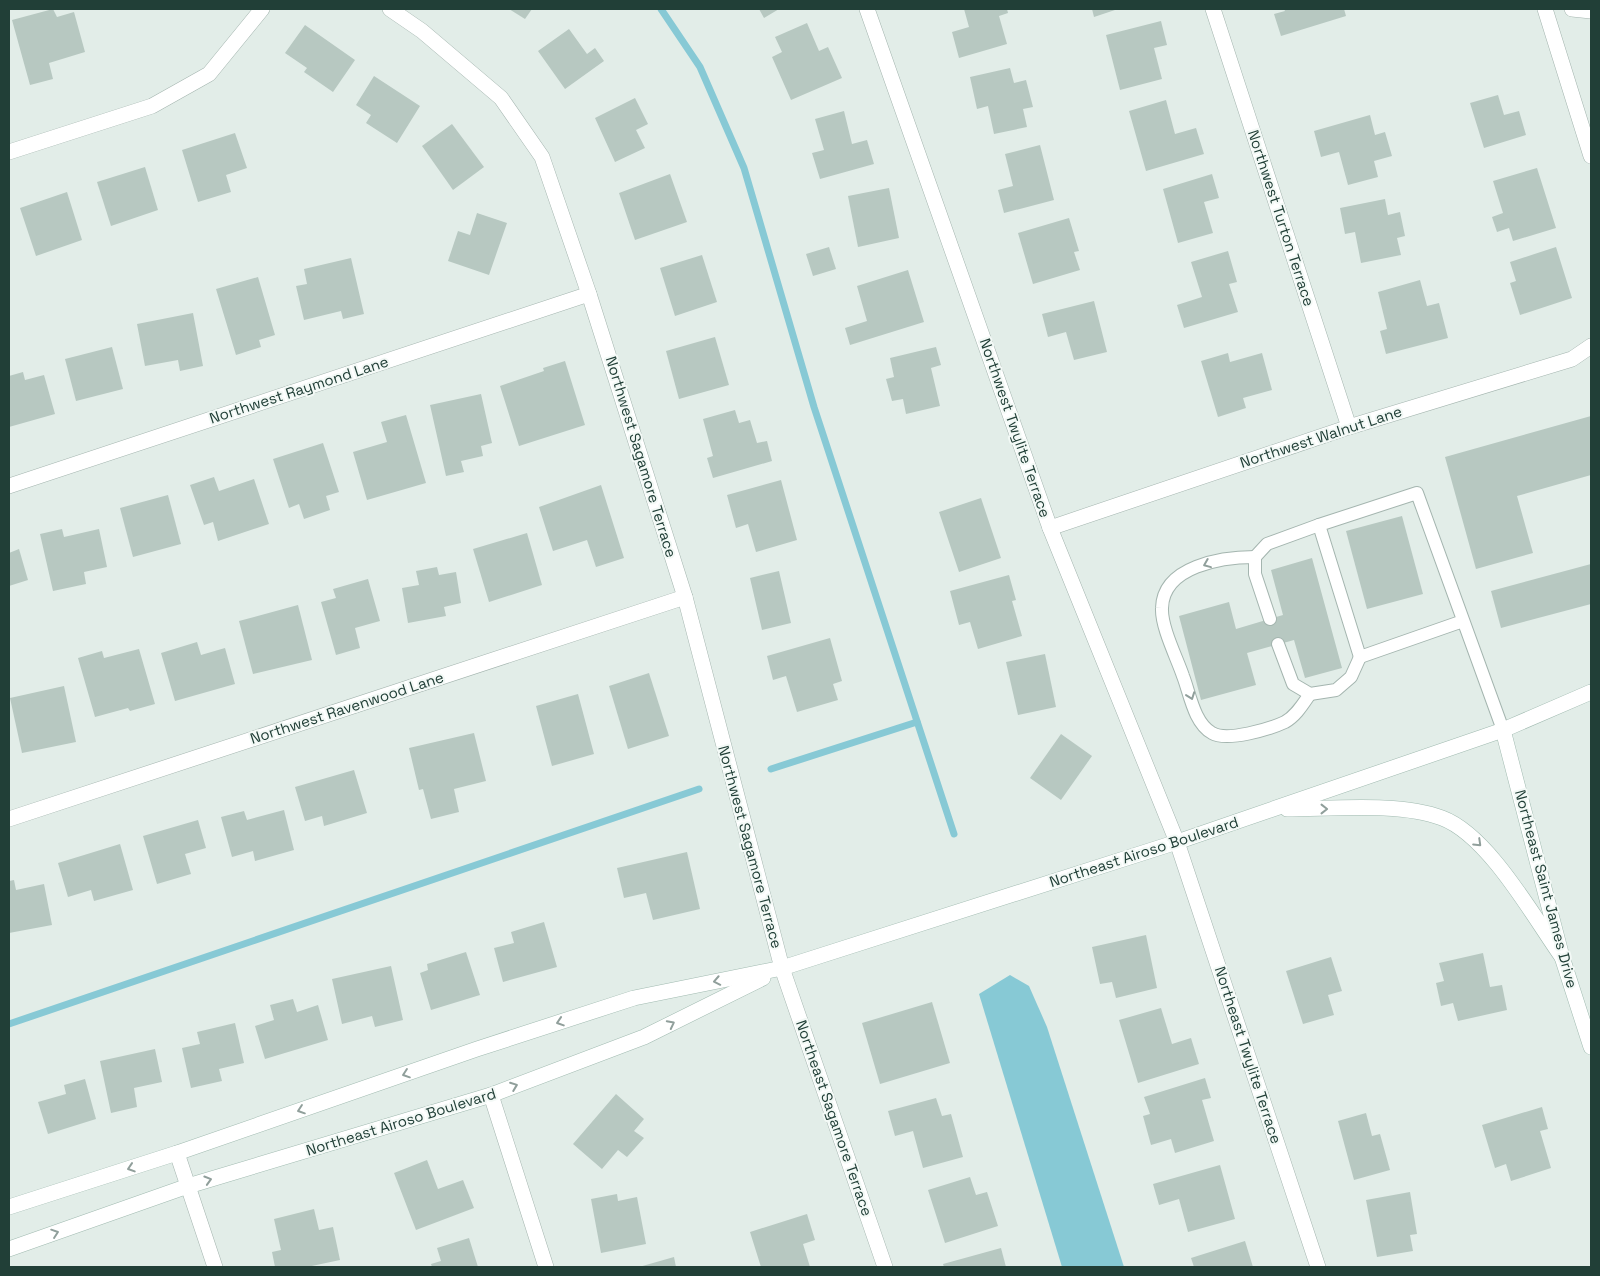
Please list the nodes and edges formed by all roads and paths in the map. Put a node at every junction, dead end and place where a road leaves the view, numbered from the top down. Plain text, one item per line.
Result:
1 (262, 9) edge
2 (390, 9) edge
3 (867, 9) edge
4 (1213, 9) edge
5 (1545, 9) edge
6 (1572, 9) edge
7 (1591, 11) edge
8 (9, 152) edge
9 (1591, 156) edge
10 (589, 294) junction
11 (1591, 346) edge
12 (1349, 426) junction
13 (9, 486) edge
14 (1319, 526) junction
15 (1050, 528) junction
16 (1255, 557) junction
17 (685, 597) junction
18 (1270, 619) dead end
19 (1463, 621) junction
20 (1278, 644) dead end
21 (1360, 658) junction
22 (1591, 692) edge
23 (1310, 694) junction
24 (1503, 730) junction
25 (1275, 809) junction
26 (9, 819) edge
27 (1177, 842) junction
28 (1562, 957) junction
29 (782, 968) junction
30 (1591, 1047) edge
31 (491, 1095) junction
32 (177, 1153) junction
33 (188, 1186) junction
34 (9, 1207) edge
35 (9, 1249) edge
36 (215, 1267) edge
37 (546, 1267) edge
38 (885, 1267) edge
39 (1318, 1267) edge

1 - 8 street
2 - 10 street, Northwest Sagamore Terrace
3 - 15 street, Northwest Twylite Terrace
4 - 12 street, Northwest Turton Terrace
5 - 9 street
6 - 7 street
10 - 13 street, Northwest Raymond Lane
10 - 17 street, Northwest Sagamore Terrace
11 - 12 street, Northwest Walnut Lane
12 - 15 street, Northwest Walnut Lane
14 - 16 lane
14 - 19 lane
14 - 21 lane
15 - 27 street, Northwest Twylite Terrace
16 - 18 lane
16 -> 23 lane
17 - 26 street, Northwest Ravenwood Lane
17 - 29 street, Northwest Sagamore Terrace
19 - 21 lane
19 - 24 lane
20 - 23 lane
21 - 23 lane
22 - 24 street, Northeast Airoso Boulevard
24 - 25 street, Northeast Airoso Boulevard
24 - 28 street, Northeast Saint James Drive
25 - 27 street, Northeast Airoso Boulevard
25 -> 28 street
27 - 29 street, Northeast Airoso Boulevard
27 - 39 street, Northeast Twylite Terrace
28 - 30 street, Northeast Saint James Drive
31 -> 29 street, Northeast Airoso Boulevard
29 -> 32 street, Northeast Airoso Boulevard
29 - 38 street, Northeast Sagamore Terrace
33 -> 31 street, Northeast Airoso Boulevard
31 - 37 street
32 - 33 street
32 -> 34 street, Northeast Airoso Boulevard
35 -> 33 street, Northeast Airoso Boulevard
33 - 36 street

